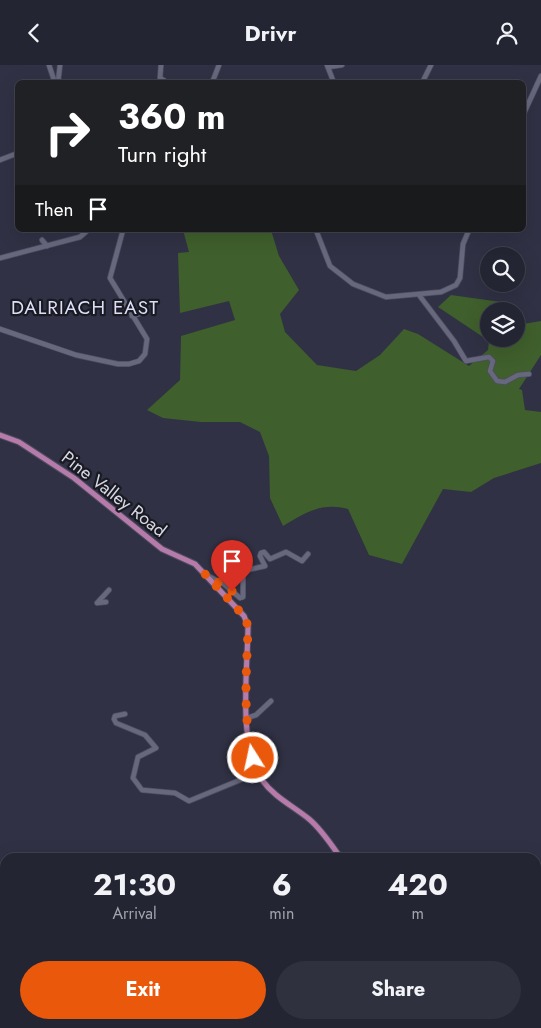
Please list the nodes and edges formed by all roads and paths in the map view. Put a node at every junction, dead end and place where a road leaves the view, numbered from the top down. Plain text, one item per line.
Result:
1 (49, 65) edge
2 (60, 65) edge
3 (161, 65) edge
4 (219, 65) edge
5 (342, 65) edge
6 (431, 65) edge
7 (327, 66) edge
8 (541, 76) edge
9 (56, 80) edge
10 (58, 80) edge
11 (163, 80) edge
12 (213, 80) edge
13 (333, 80) edge
14 (424, 80) edge
15 (526, 109) edge
16 (15, 154) edge
17 (0, 159) edge
18 (86, 232) edge
19 (122, 232) edge
20 (317, 232) edge
21 (468, 232) edge
22 (42, 240) dead end
23 (47, 246) junction
24 (0, 258) edge
25 (419, 295) junction
26 (145, 313) dead end
27 (132, 316) junction
28 (0, 329) edge
29 (529, 374) dead end
30 (0, 435) edge
31 (308, 553) dead end
32 (205, 574) junction
33 (109, 590) dead end
34 (106, 602) dead end
35 (272, 701) dead end
36 (125, 714) dead end
37 (247, 718) junction
38 (258, 773) junction
39 (337, 853) edge

1 - 9 street
2 - 10 street
3 - 11 street
4 - 12 street
5 - 7 street
6 - 14 street
7 - 13 street
8 - 15 street
16 - 17 street
18 - 23 street
19 - 27 street
20 - 25 street
21 - 25 street
22 - 23 street
23 - 24 street
25 - 29 street
26 - 27 street
27 - 28 street
30 - 32 main road, Pine Valley Road
31 - 32 street
32 - 37 main road, Pine Valley Road
33 - 34 street
35 - 37 street
36 - 38 street
37 - 38 main road, Pine Valley Road
38 - 39 main road, Pine Valley Road

